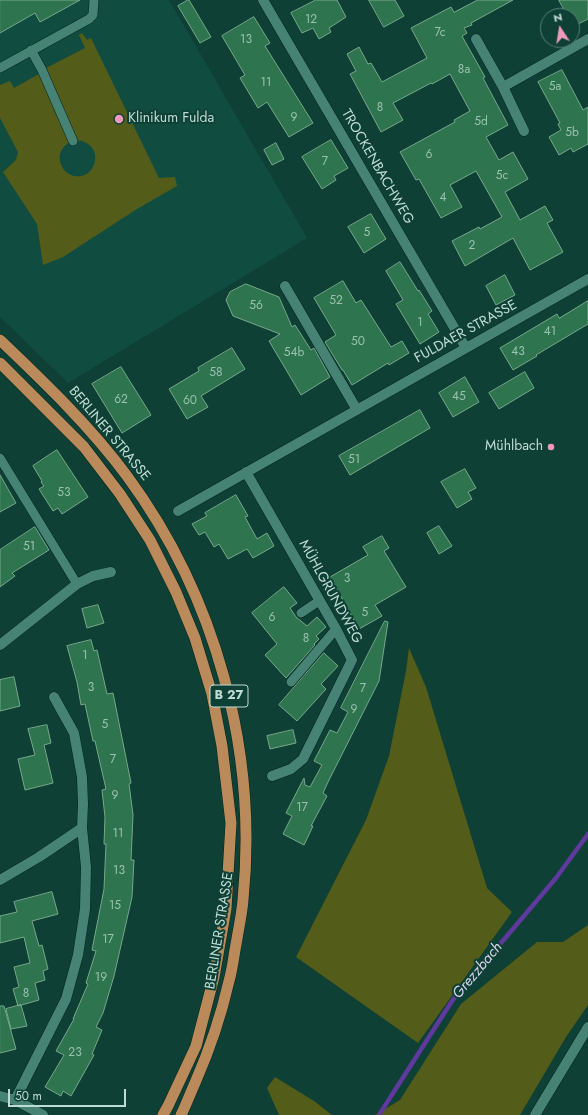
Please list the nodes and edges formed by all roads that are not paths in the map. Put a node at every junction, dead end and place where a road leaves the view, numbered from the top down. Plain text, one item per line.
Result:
1 (94, 0) edge
2 (263, 0) edge
3 (476, 39) dead end
4 (588, 39) edge
5 (31, 50) junction
6 (0, 68) edge
7 (503, 87) junction
8 (524, 131) dead end
9 (73, 141) dead end
10 (588, 279) edge
11 (286, 286) dead end
12 (0, 340) edge
13 (466, 348) junction
14 (0, 363) edge
15 (357, 410) junction
16 (0, 458) edge
17 (246, 472) junction
18 (178, 511) dead end
19 (111, 572) dead end
20 (77, 584) junction
21 (319, 600) junction
22 (301, 614) dead end
23 (336, 629) junction
24 (0, 645) edge
25 (291, 682) dead end
26 (54, 697) dead end
27 (272, 776) dead end
28 (82, 828) junction
29 (0, 880) edge
30 (588, 1027) edge
31 (0, 1096) edge
32 (15, 1100) junction
33 (43, 1115) edge
34 (163, 1115) edge
35 (181, 1115) edge
36 (535, 1115) edge

1 - 5 lane
2 - 13 street, TROCKENBACHWEG
3 - 7 street
4 - 7 street
5 - 6 lane
5 - 9 lane
7 - 8 street
10 - 13 street, FULDAER STRASSE
11 - 15 street
12 - 35 highway, BERLINER STRASSE / B 27
13 - 15 street, FULDAER STRASSE
14 - 34 highway, BERLINER STRASSE / B 27
15 - 17 street, FULDAER STRASSE
16 - 20 lane
17 - 18 street, FULDAER STRASSE
17 - 21 street, MÜHLGRUNDWEG
19 - 20 street
20 - 24 street
21 - 22 lane
21 - 23 street, MÜHLGRUNDWEG
23 - 25 lane
23 - 27 street, MÜHLGRUNDWEG
26 - 28 street
28 - 29 street
28 - 32 street
30 - 36 street
31 - 32 street
32 - 33 street

